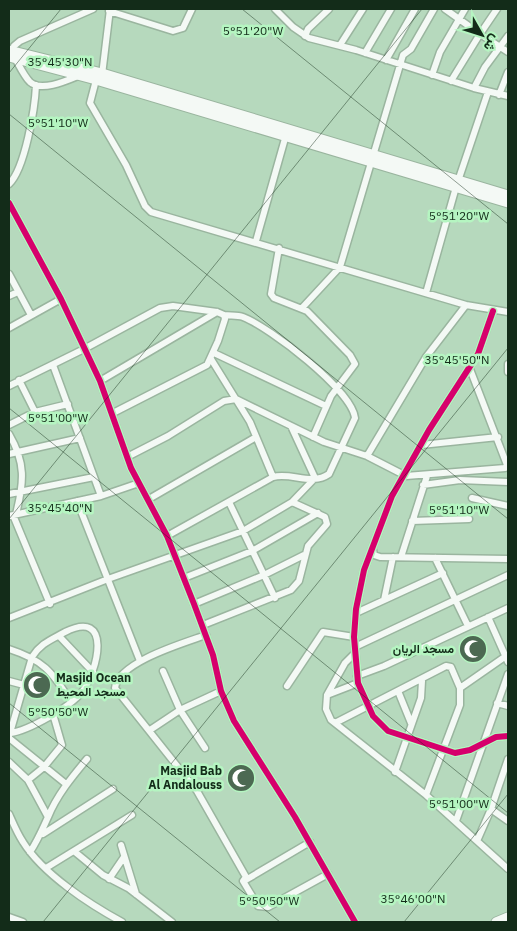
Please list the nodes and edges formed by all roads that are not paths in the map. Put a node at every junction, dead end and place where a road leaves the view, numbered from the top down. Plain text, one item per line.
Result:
1 (93, 9) edge
2 (192, 9) edge
3 (275, 9) edge
4 (329, 9) edge
5 (363, 9) edge
6 (391, 9) edge
7 (415, 9) edge
8 (434, 9) edge
9 (445, 9) edge
10 (465, 9) edge
11 (497, 9) edge
12 (110, 10) edge
13 (458, 20) junction
14 (480, 34) junction
15 (305, 36) junction
16 (508, 36) edge
17 (340, 46) junction
18 (500, 46) junction
19 (508, 52) edge
20 (365, 53) junction
21 (12, 55) edge
22 (386, 60) junction
23 (400, 65) junction
24 (508, 72) edge
25 (80, 75) junction
26 (432, 75) junction
27 (100, 78) junction
28 (450, 81) junction
29 (36, 86) junction
30 (474, 88) junction
31 (488, 92) junction
32 (499, 95) junction
33 (508, 96) edge
34 (286, 132) junction
35 (372, 158) junction
36 (9, 184) edge
37 (457, 184) junction
38 (508, 195) edge
39 (508, 203) edge
40 (10, 207) edge
41 (256, 241) junction
42 (279, 248) junction
43 (340, 267) junction
44 (9, 274) edge
45 (18, 292) junction
46 (426, 293) junction
47 (9, 296) edge
48 (61, 299) junction
49 (466, 305) junction
50 (302, 308) junction
51 (493, 311) junction
52 (508, 312) edge
53 (221, 313) junction
54 (31, 315) junction
55 (9, 328) edge
56 (84, 349) junction
57 (213, 356) junction
58 (53, 364) junction
59 (508, 364) edge
60 (470, 369) junction
61 (508, 372) edge
62 (19, 380) junction
63 (100, 381) junction
64 (9, 386) edge
65 (336, 389) junction
66 (236, 399) junction
67 (68, 404) junction
68 (326, 406) junction
69 (35, 412) junction
70 (113, 413) junction
71 (9, 425) edge
72 (291, 426) junction
73 (9, 434) edge
74 (256, 437) junction
75 (313, 437) junction
76 (498, 437) junction
77 (80, 438) junction
78 (421, 444) junction
79 (342, 448) junction
80 (19, 452) junction
81 (9, 454) edge
82 (128, 456) junction
83 (367, 456) junction
84 (402, 475) junction
85 (427, 476) junction
86 (94, 477) junction
87 (273, 477) junction
88 (315, 478) junction
89 (508, 482) edge
90 (139, 483) junction
91 (423, 485) junction
92 (22, 490) junction
93 (9, 494) edge
94 (101, 496) junction
95 (472, 498) dead end
96 (149, 499) junction
97 (77, 501) junction
98 (229, 502) junction
99 (292, 502) junction
100 (508, 506) edge
101 (318, 513) junction
102 (13, 515) edge
103 (469, 519) dead end
104 (412, 521) junction
105 (243, 532) junction
106 (167, 536) junction
107 (373, 550) junction
108 (252, 551) junction
109 (304, 554) junction
110 (175, 556) junction
111 (393, 557) junction
112 (401, 557) junction
113 (435, 558) junction
114 (508, 559) edge
115 (443, 573) junction
116 (264, 575) junction
117 (508, 576) edge
118 (184, 578) junction
119 (108, 579) junction
120 (275, 598) junction
121 (384, 600) junction
122 (456, 600) junction
123 (50, 604) junction
124 (194, 604) junction
125 (508, 608) edge
126 (356, 614) junction
127 (488, 617) junction
128 (9, 618) edge
129 (202, 625) junction
130 (468, 626) junction
131 (206, 635) junction
132 (59, 636) junction
133 (354, 637) junction
134 (9, 649) edge
135 (355, 650) junction
136 (32, 657) junction
137 (507, 659) edge
138 (140, 661) junction
139 (163, 671) dead end
140 (93, 672) junction
141 (507, 677) edge
142 (358, 679) junction
143 (422, 680) junction
144 (9, 681) edge
145 (24, 685) junction
146 (287, 686) dead end
147 (460, 688) junction
148 (222, 691) junction
149 (398, 691) junction
150 (327, 695) junction
151 (71, 702) junction
152 (497, 703) junction
153 (368, 706) junction
154 (508, 706) edge
155 (180, 710) junction
156 (52, 714) junction
157 (335, 723) junction
158 (411, 723) junction
159 (150, 730) junction
160 (9, 735) edge
161 (508, 736) edge
162 (406, 738) junction
163 (485, 743) junction
164 (205, 748) dead end
165 (443, 751) junction
166 (87, 759) dead end
167 (508, 761) edge
168 (9, 762) edge
169 (44, 767) junction
170 (395, 772) junction
171 (28, 780) junction
172 (66, 784) junction
173 (113, 788) dead end
174 (426, 794) junction
175 (491, 809) junction
176 (9, 814) edge
177 (132, 815) dead end
178 (48, 817) junction
179 (456, 821) junction
180 (508, 821) edge
181 (42, 835) junction
182 (477, 841) junction
183 (310, 842) junction
184 (121, 845) dead end
185 (30, 852) junction
186 (75, 852) junction
187 (124, 858) junction
188 (46, 868) junction
189 (508, 869) edge
190 (328, 874) junction
191 (109, 879) junction
192 (243, 881) junction
193 (136, 894) junction
194 (9, 917) edge
195 (508, 917) edge
196 (23, 922) edge
197 (122, 922) edge
198 (172, 922) edge
199 (355, 922) edge
200 (496, 922) edge

1 - 21 street
2 - 12 street
3 - 15 street
4 - 15 street
5 - 17 street
6 - 20 street
7 - 22 street
8 - 23 street
9 - 13 street
10 - 13 street
11 - 14 street
12 - 27 street
13 - 14 street
13 - 26 street
14 - 18 street
14 - 28 street
15 - 17 street
16 - 18 street
17 - 20 street
18 - 19 street
18 - 30 street
20 - 22 street
21 - 25 main road
21 - 27 main road
21 - 29 street
22 - 23 street
23 - 26 street
23 - 35 street
24 - 32 street
25 - 27 main road
25 - 29 street
26 - 28 street
27 - 34 main road
27 - 41 street
28 - 30 street
29 - 36 street
30 - 31 street
31 - 32 street
31 - 37 street
32 - 33 street
34 - 35 main road
34 - 41 street
35 - 37 main road
35 - 43 street
37 - 38 main road
37 - 39 main road
37 - 46 street
40 - 48 street
41 - 42 street
42 - 43 street
42 - 50 street
43 - 46 street
43 - 50 street
44 - 45 street
45 - 47 street
45 - 54 street
46 - 49 street
48 - 54 street
48 - 56 street
49 - 51 street
49 - 83 street
50 - 65 street
51 - 52 street
51 - 60 street
53 - 56 street
53 - 57 street
53 - 63 street
53 - 65 street
54 - 55 street
56 - 58 street
56 - 63 street
57 - 66 street
57 - 68 street
57 - 70 street
58 - 62 street
58 - 67 street
59 - 61 street
60 - 76 street
60 - 78 street
62 - 64 street
62 - 69 street
63 - 70 street
65 - 68 street
65 - 79 street
66 - 72 street
66 - 74 street
66 - 82 street
67 - 69 street
67 - 77 street
68 - 75 street
69 - 71 street
70 - 82 street
72 - 75 street
72 - 88 street
73 - 80 street
74 - 87 street
74 - 96 street
75 - 79 street
76 - 78 street
76 - 85 street
77 - 80 street
77 - 86 street
78 - 84 street
79 - 83 street
79 - 88 street
80 - 81 street
80 - 92 street
82 - 90 street
83 - 84 street
84 - 85 street
84 - 107 street
85 - 91 street
86 - 92 street
86 - 94 street
87 - 88 street
87 - 98 street
88 - 99 street
89 - 91 street
90 - 94 street
90 - 96 street
91 - 104 street
92 - 93 street
92 - 102 street
94 - 97 street
95 - 100 street
96 - 106 street
97 - 102 street
97 - 119 street
98 - 105 street
98 - 106 street
99 - 101 street
99 - 105 street
101 - 108 street
101 - 109 street
102 - 123 street
103 - 104 street
104 - 112 street
105 - 108 street
105 - 110 street
106 - 110 street
107 - 111 street
107 - 126 street
108 - 116 street
108 - 118 street
109 - 116 street
109 - 120 street
110 - 118 street
110 - 119 street
111 - 112 street
111 - 121 street
112 - 113 street
113 - 114 street
113 - 115 street
115 - 121 street
115 - 122 street
116 - 120 street
116 - 124 street
117 - 122 street
118 - 124 street
119 - 123 street
119 - 138 street
120 - 129 street
121 - 126 street
122 - 130 street
122 - 135 street
123 - 128 street
124 - 129 street
125 - 127 street
126 - 133 street
127 - 130 street
127 - 137 street
129 - 131 street
130 - 142 street
131 - 138 street
131 - 148 street
132 - 136 street
132 - 140 street
132 - 140 street
133 - 135 street
133 - 146 street
134 - 136 street
135 - 142 street
135 - 150 street
136 - 145 street
136 - 151 street
137 - 147 street
138 - 159 street
139 - 155 street
140 - 151 street
141 - 152 street
142 - 150 street
142 - 153 street
143 - 147 street
143 - 149 street
143 - 158 street
144 - 145 street
145 - 160 street
147 - 165 street
148 - 155 street
148 - 183 street
149 - 153 street
149 - 158 street
150 - 157 street
151 - 156 street
152 - 154 street
152 - 163 street
153 - 157 street
153 - 162 street
155 - 159 street
155 - 164 street
156 - 160 street
156 - 169 street
157 - 170 street
158 - 162 street
159 - 192 street
160 - 169 street
161 - 163 street
162 - 165 street
162 - 170 street
163 - 165 street
163 - 179 street
165 - 174 street
166 - 172 street
167 - 175 street
168 - 171 street
169 - 171 street
169 - 172 street
170 - 174 street
171 - 178 street
172 - 178 street
173 - 181 street
174 - 179 street
175 - 180 street
175 - 182 street
176 - 185 street
177 - 186 street
178 - 181 street
179 - 182 street
181 - 185 street
182 - 189 street
183 - 190 street
183 - 192 street
184 - 187 street
185 - 188 street
186 - 188 street
186 - 191 street
187 - 191 street
187 - 193 street
188 - 197 street
190 - 192 street
190 - 199 street
191 - 193 street
193 - 198 street
194 - 196 street
195 - 200 main road

